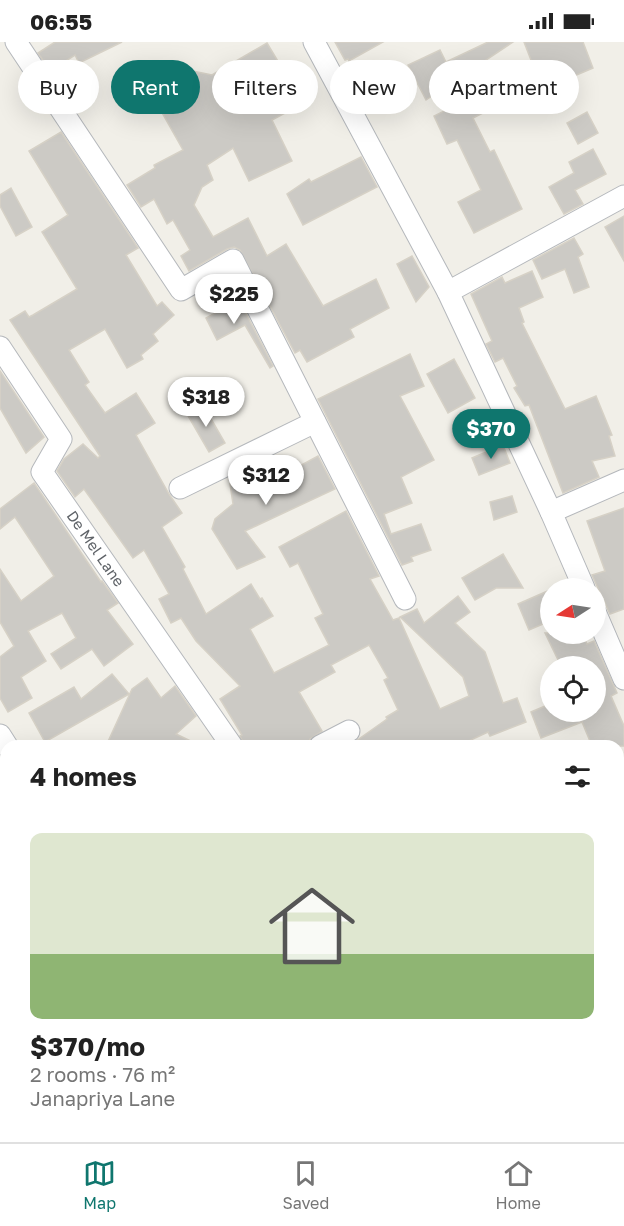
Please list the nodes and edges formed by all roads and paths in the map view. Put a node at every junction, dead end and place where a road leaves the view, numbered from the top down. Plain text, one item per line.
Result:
1 (16, 42) edge
2 (314, 42) edge
3 (624, 196) edge
4 (448, 292) junction
5 (0, 347) edge
6 (315, 422) junction
7 (624, 480) edge
8 (180, 488) dead end
9 (551, 512) junction
10 (580, 578) edge
11 (405, 599) dead end
12 (606, 638) edge
13 (624, 680) edge
14 (349, 731) dead end
15 (228, 740) edge
16 (332, 740) edge

1 - 6 street
2 - 4 street
3 - 4 street
4 - 9 street
5 - 15 street, De Mel Lane
6 - 8 street
6 - 11 street
7 - 9 street
9 - 10 street
12 - 13 street
14 - 16 street

